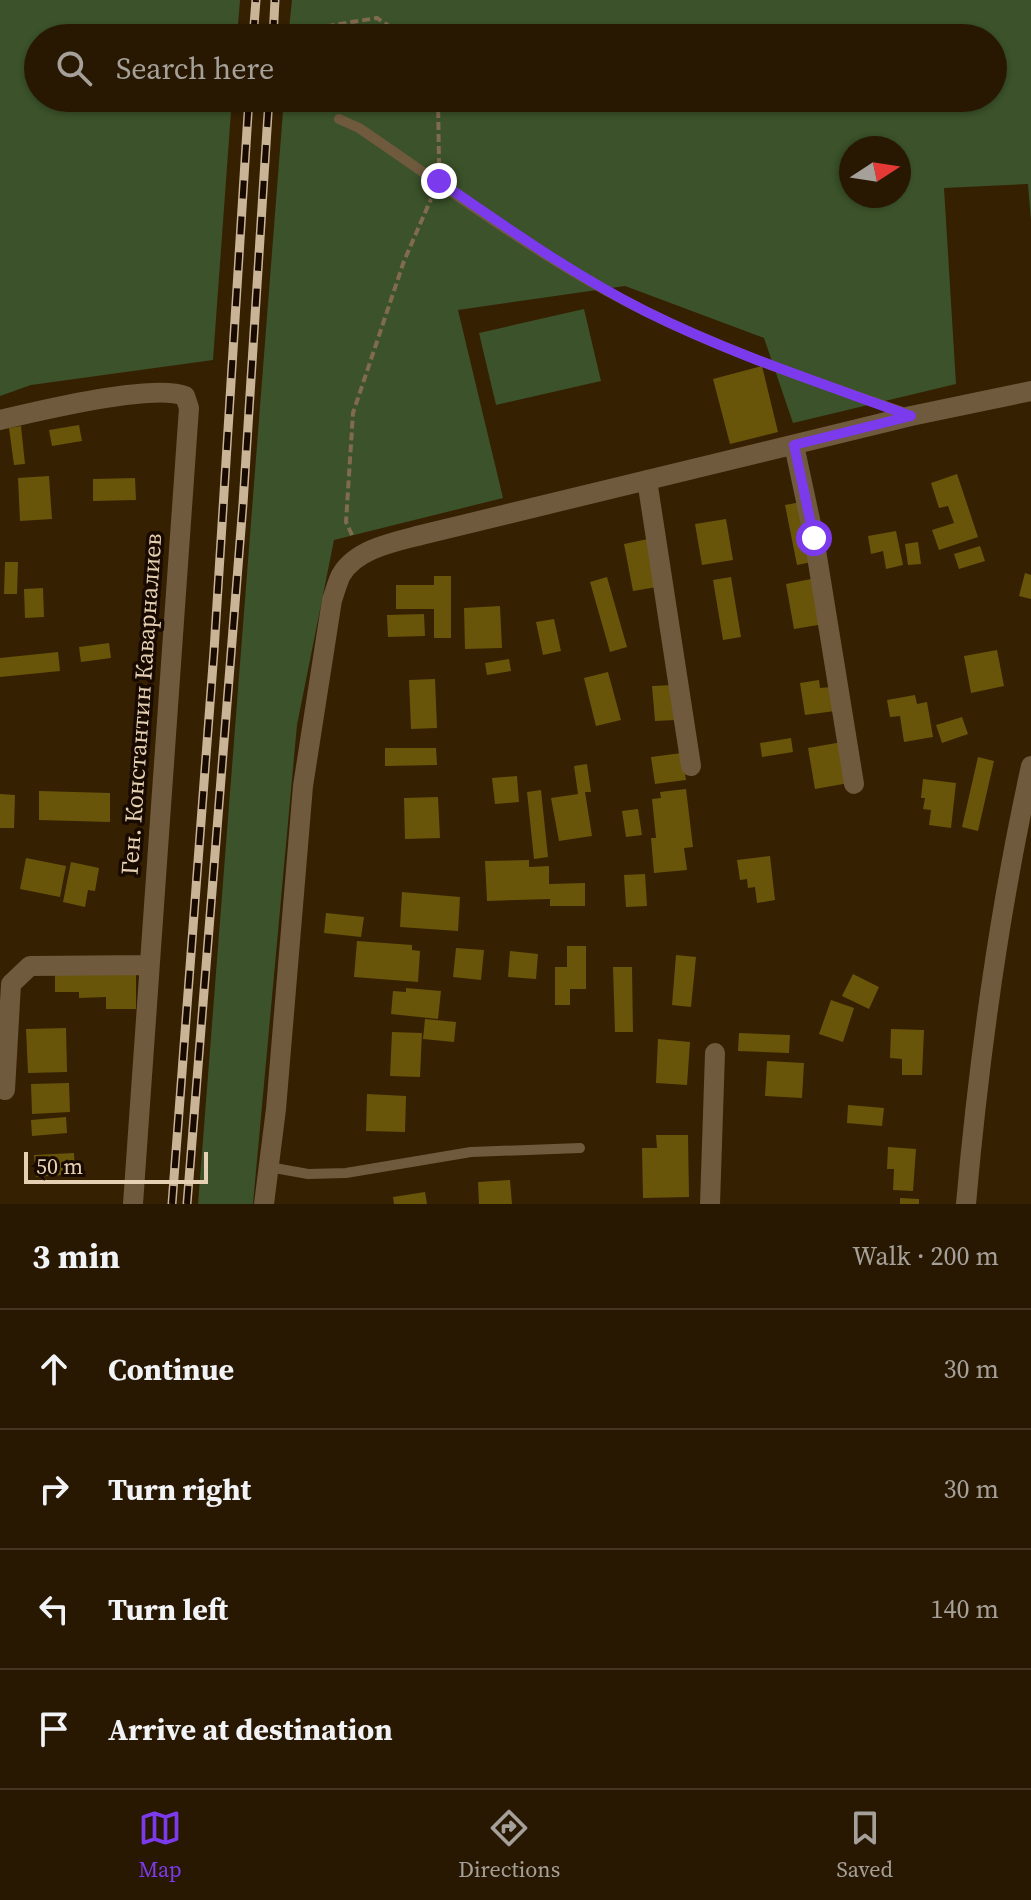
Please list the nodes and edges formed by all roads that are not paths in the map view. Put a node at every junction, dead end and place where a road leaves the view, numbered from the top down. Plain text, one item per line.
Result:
1 (339, 119) dead end
2 (1031, 391) edge
3 (911, 416) junction
4 (0, 420) edge
5 (794, 445) junction
6 (647, 480) junction
7 (691, 766) dead end
8 (1031, 766) edge
9 (854, 784) dead end
10 (149, 965) junction
11 (715, 1053) dead end
12 (5, 1090) dead end
13 (580, 1148) dead end
14 (269, 1167) junction
15 (133, 1204) edge
16 (264, 1204) edge
17 (710, 1204) edge
18 (966, 1204) edge

1 - 3 lane
2 - 3 street
3 - 5 street
4 - 10 street, Ген. Константин Каварналиев
5 - 6 street
5 - 9 street
6 - 7 street
6 - 14 street
8 - 18 street
10 - 12 street
10 - 15 street, Ген. Константин Каварналиев
11 - 17 street
13 - 14 lane
14 - 16 street

